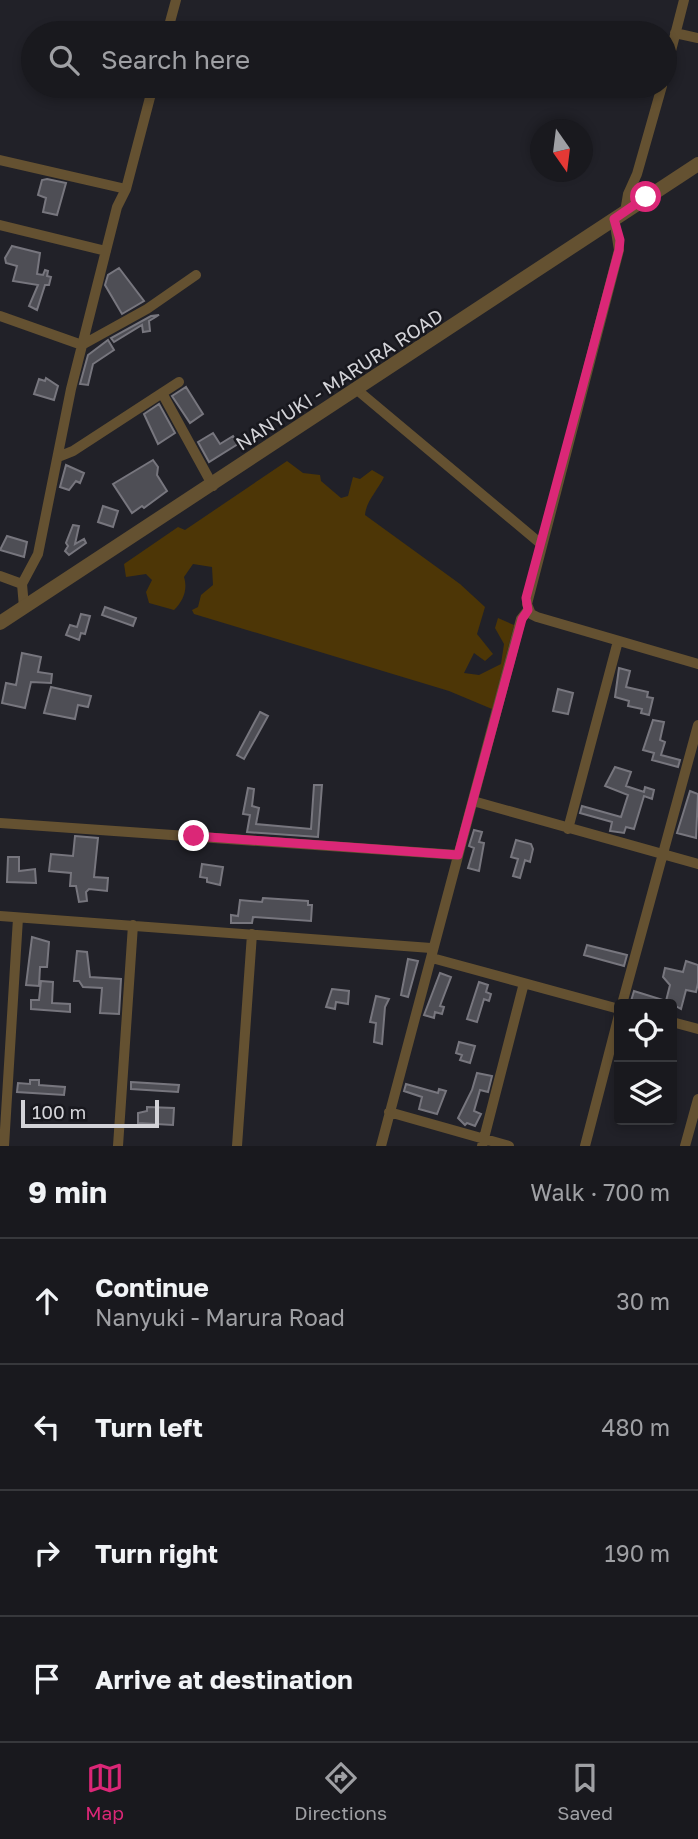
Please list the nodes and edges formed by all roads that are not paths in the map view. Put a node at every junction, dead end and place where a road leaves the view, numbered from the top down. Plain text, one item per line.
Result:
1 (176, 0) edge
2 (684, 0) edge
3 (170, 21) edge
4 (677, 26) edge
5 (677, 33) edge
6 (698, 38) edge
7 (150, 98) edge
8 (659, 98) edge
9 (0, 160) edge
10 (698, 164) edge
11 (637, 174) junction
12 (127, 189) junction
13 (646, 197) junction
14 (619, 215) junction
15 (0, 225) edge
16 (106, 251) junction
17 (196, 275) dead end
18 (0, 316) edge
19 (82, 345) junction
20 (178, 382) dead end
21 (356, 389) junction
22 (162, 393) junction
23 (58, 457) junction
24 (213, 486) junction
25 (541, 544) junction
26 (0, 576) edge
27 (22, 584) junction
28 (24, 607) junction
29 (528, 610) junction
30 (0, 623) edge
31 (618, 641) junction
32 (698, 664) edge
33 (698, 725) edge
34 (473, 801) junction
35 (0, 823) edge
36 (568, 829) junction
37 (663, 854) junction
38 (458, 855) junction
39 (698, 864) edge
40 (0, 916) edge
41 (18, 918) junction
42 (133, 925) junction
43 (252, 934) junction
44 (432, 953) junction
45 (524, 983) junction
46 (623, 999) edge
47 (614, 1008) edge
48 (677, 1023) edge
49 (698, 1029) edge
50 (614, 1034) edge
51 (698, 1099) edge
52 (389, 1112) junction
53 (482, 1143) edge
54 (4, 1146) edge
55 (118, 1146) edge
56 (237, 1146) edge
57 (381, 1146) edge
58 (509, 1146) edge
59 (585, 1146) edge
60 (685, 1146) edge

1 - 3 street
2 - 4 street
5 - 6 street
7 - 12 street
8 - 11 street
9 - 12 street
10 - 13 street, NANYUKI - MARURA ROAD
11 - 13 street
11 - 14 street
12 - 16 street
13 - 14 street, NANYUKI - MARURA ROAD
14 - 21 street, NANYUKI - MARURA ROAD
14 - 25 street
15 - 16 street
16 - 19 street
17 - 19 street
18 - 19 street
19 - 23 street
20 - 22 street
21 - 24 street, NANYUKI - MARURA ROAD
21 - 25 street
22 - 23 street
22 - 24 street
23 - 27 street
24 - 28 street, NANYUKI - MARURA ROAD
25 - 29 street
26 - 27 street
27 - 28 street
28 - 30 street, NANYUKI - MARURA ROAD
29 - 31 street
29 - 34 street
31 - 32 street
31 - 36 street
33 - 37 street
34 - 36 street
34 - 38 street
35 - 38 street
36 - 37 street
37 - 39 street
37 - 46 street
38 - 44 street
40 - 41 street
41 - 42 street
41 - 54 street
42 - 43 street
42 - 55 street
43 - 44 street
43 - 56 street
44 - 45 street
44 - 52 street
45 - 47 street
45 - 53 street
48 - 49 street
50 - 59 street
51 - 60 street
52 - 53 street
52 - 57 street
53 - 58 street

